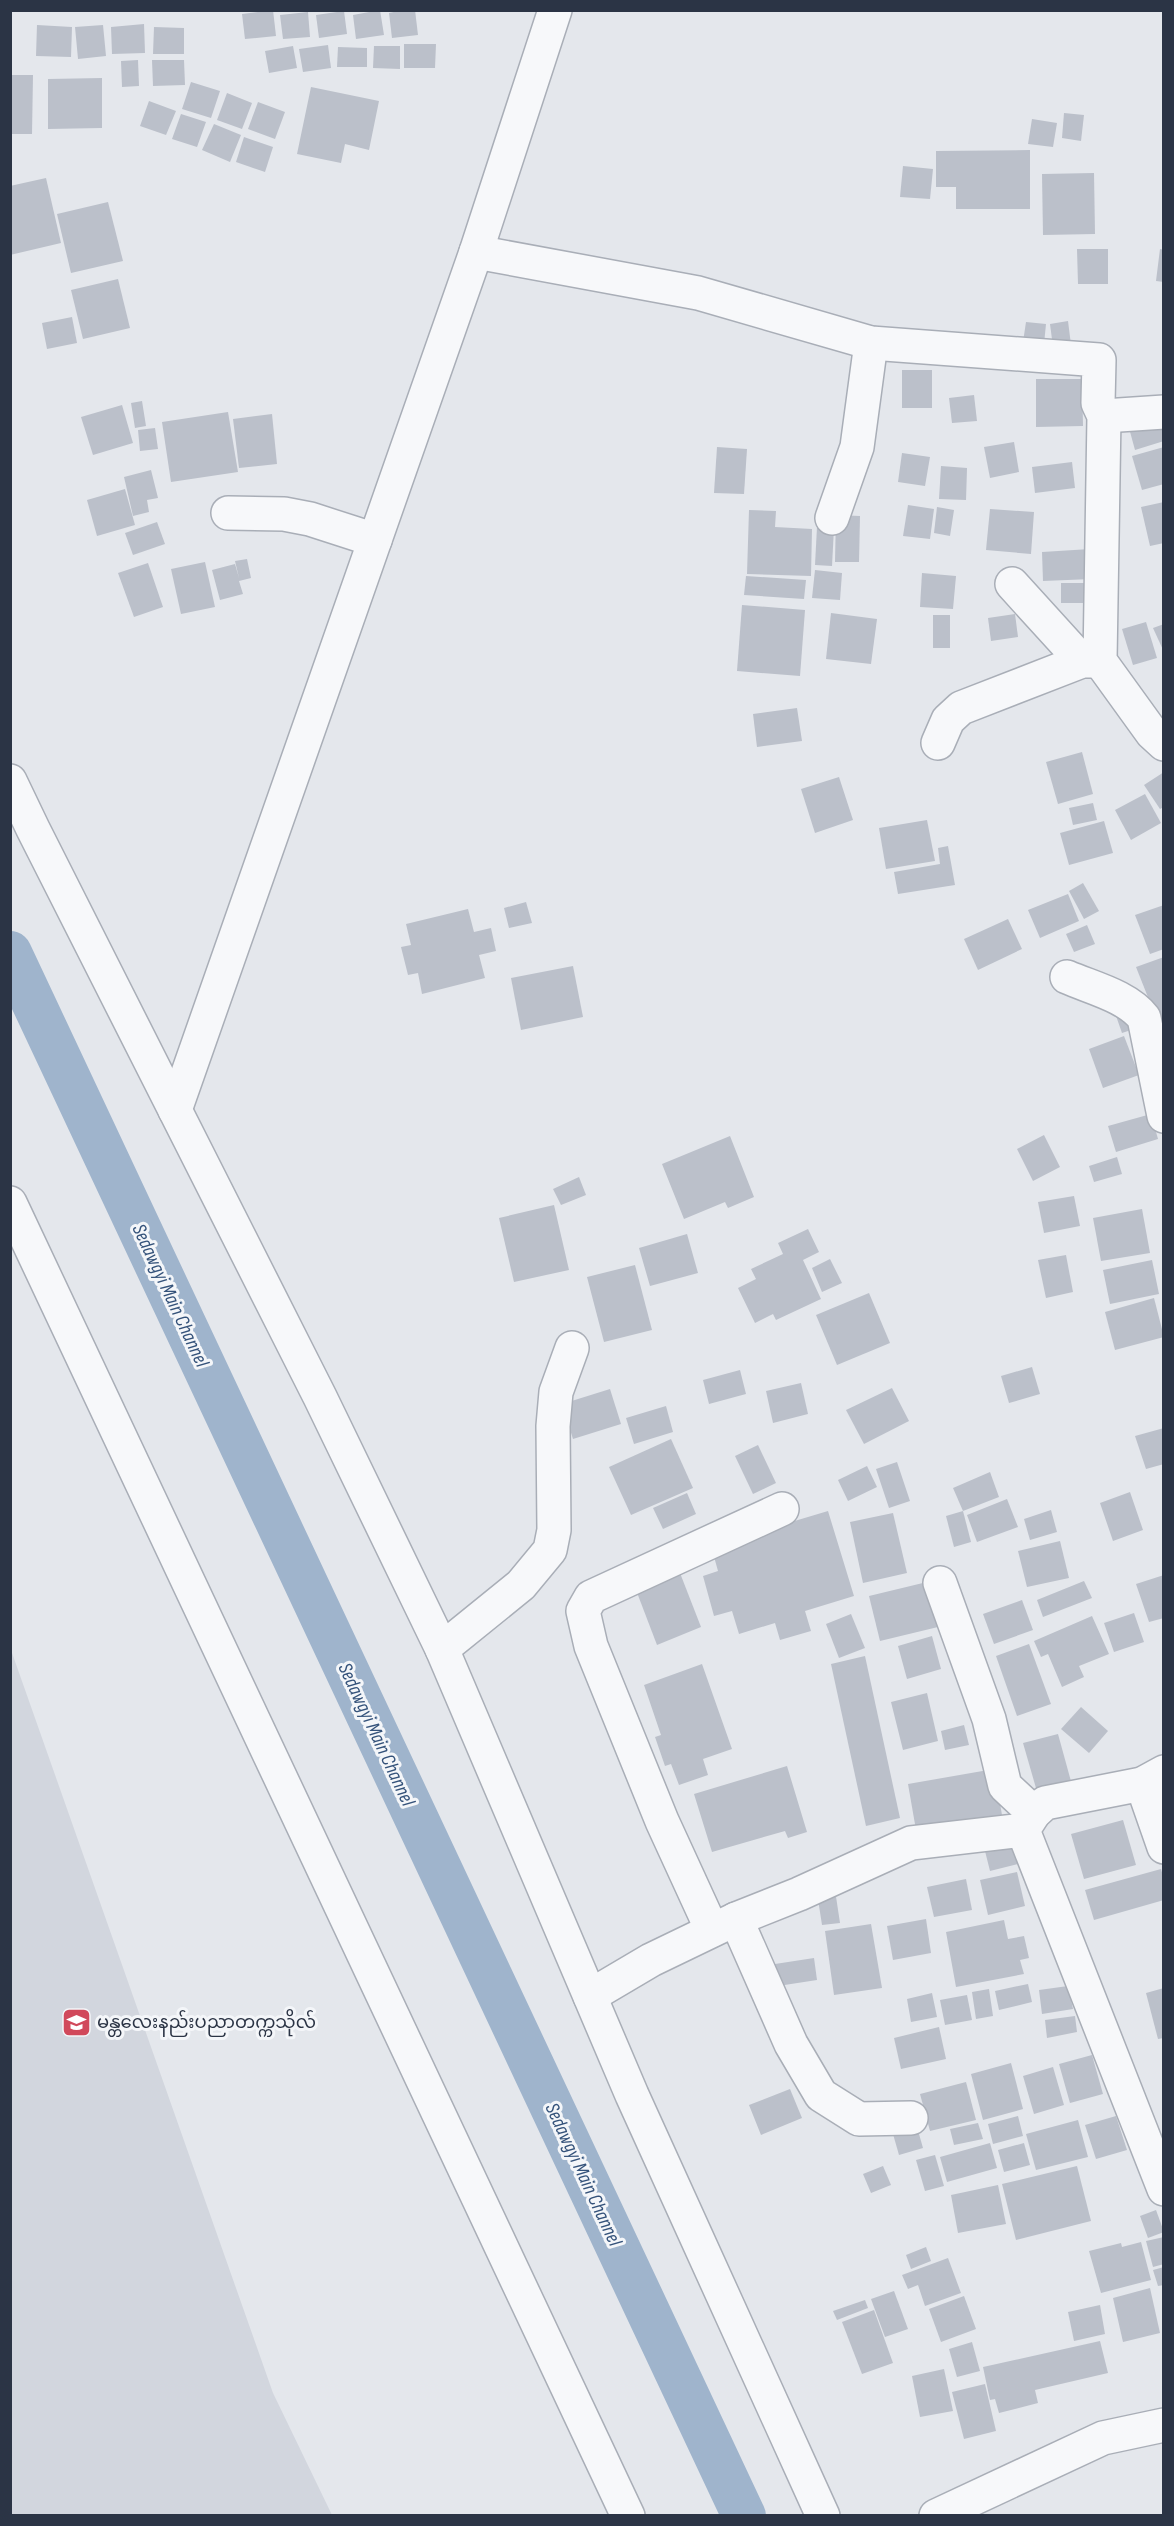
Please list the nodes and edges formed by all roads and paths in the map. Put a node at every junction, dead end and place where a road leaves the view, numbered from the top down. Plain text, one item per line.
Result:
1 (555, 10) edge
2 (476, 252) junction
3 (871, 343) junction
4 (1164, 412) edge
5 (1104, 416) junction
6 (228, 513) dead end
7 (832, 518) dead end
8 (375, 540) junction
9 (1012, 584) dead end
10 (1091, 661) junction
11 (938, 743) dead end
12 (1164, 744) edge
13 (10, 781) edge
14 (1067, 977) dead end
15 (175, 1110) junction
16 (1164, 1116) edge
17 (10, 1203) edge
18 (572, 1348) dead end
19 (782, 1509) dead end
20 (940, 1583) dead end
21 (442, 1649) junction
22 (1153, 1778) edge
23 (1029, 1822) junction
24 (1164, 1847) edge
25 (724, 1925) junction
26 (590, 1996) junction
27 (911, 2118) dead end
28 (1164, 2189) edge
29 (1164, 2426) edge
30 (628, 2516) edge
31 (823, 2516) edge
32 (936, 2516) edge

1 - 2 street
2 - 3 street
2 - 8 street
3 - 5 street
3 - 7 street
4 - 5 street
5 - 10 street
6 - 8 street
8 - 15 street
9 - 10 street
10 - 11 street
10 - 12 street
13 - 15 street
14 - 16 street
15 - 21 street
17 - 30 street
18 - 21 street
19 - 25 street
20 - 23 street
21 - 26 street
22 - 23 street
22 - 24 street
23 - 25 street
23 - 28 street
25 - 26 street
25 - 27 street
26 - 31 street
29 - 32 street

